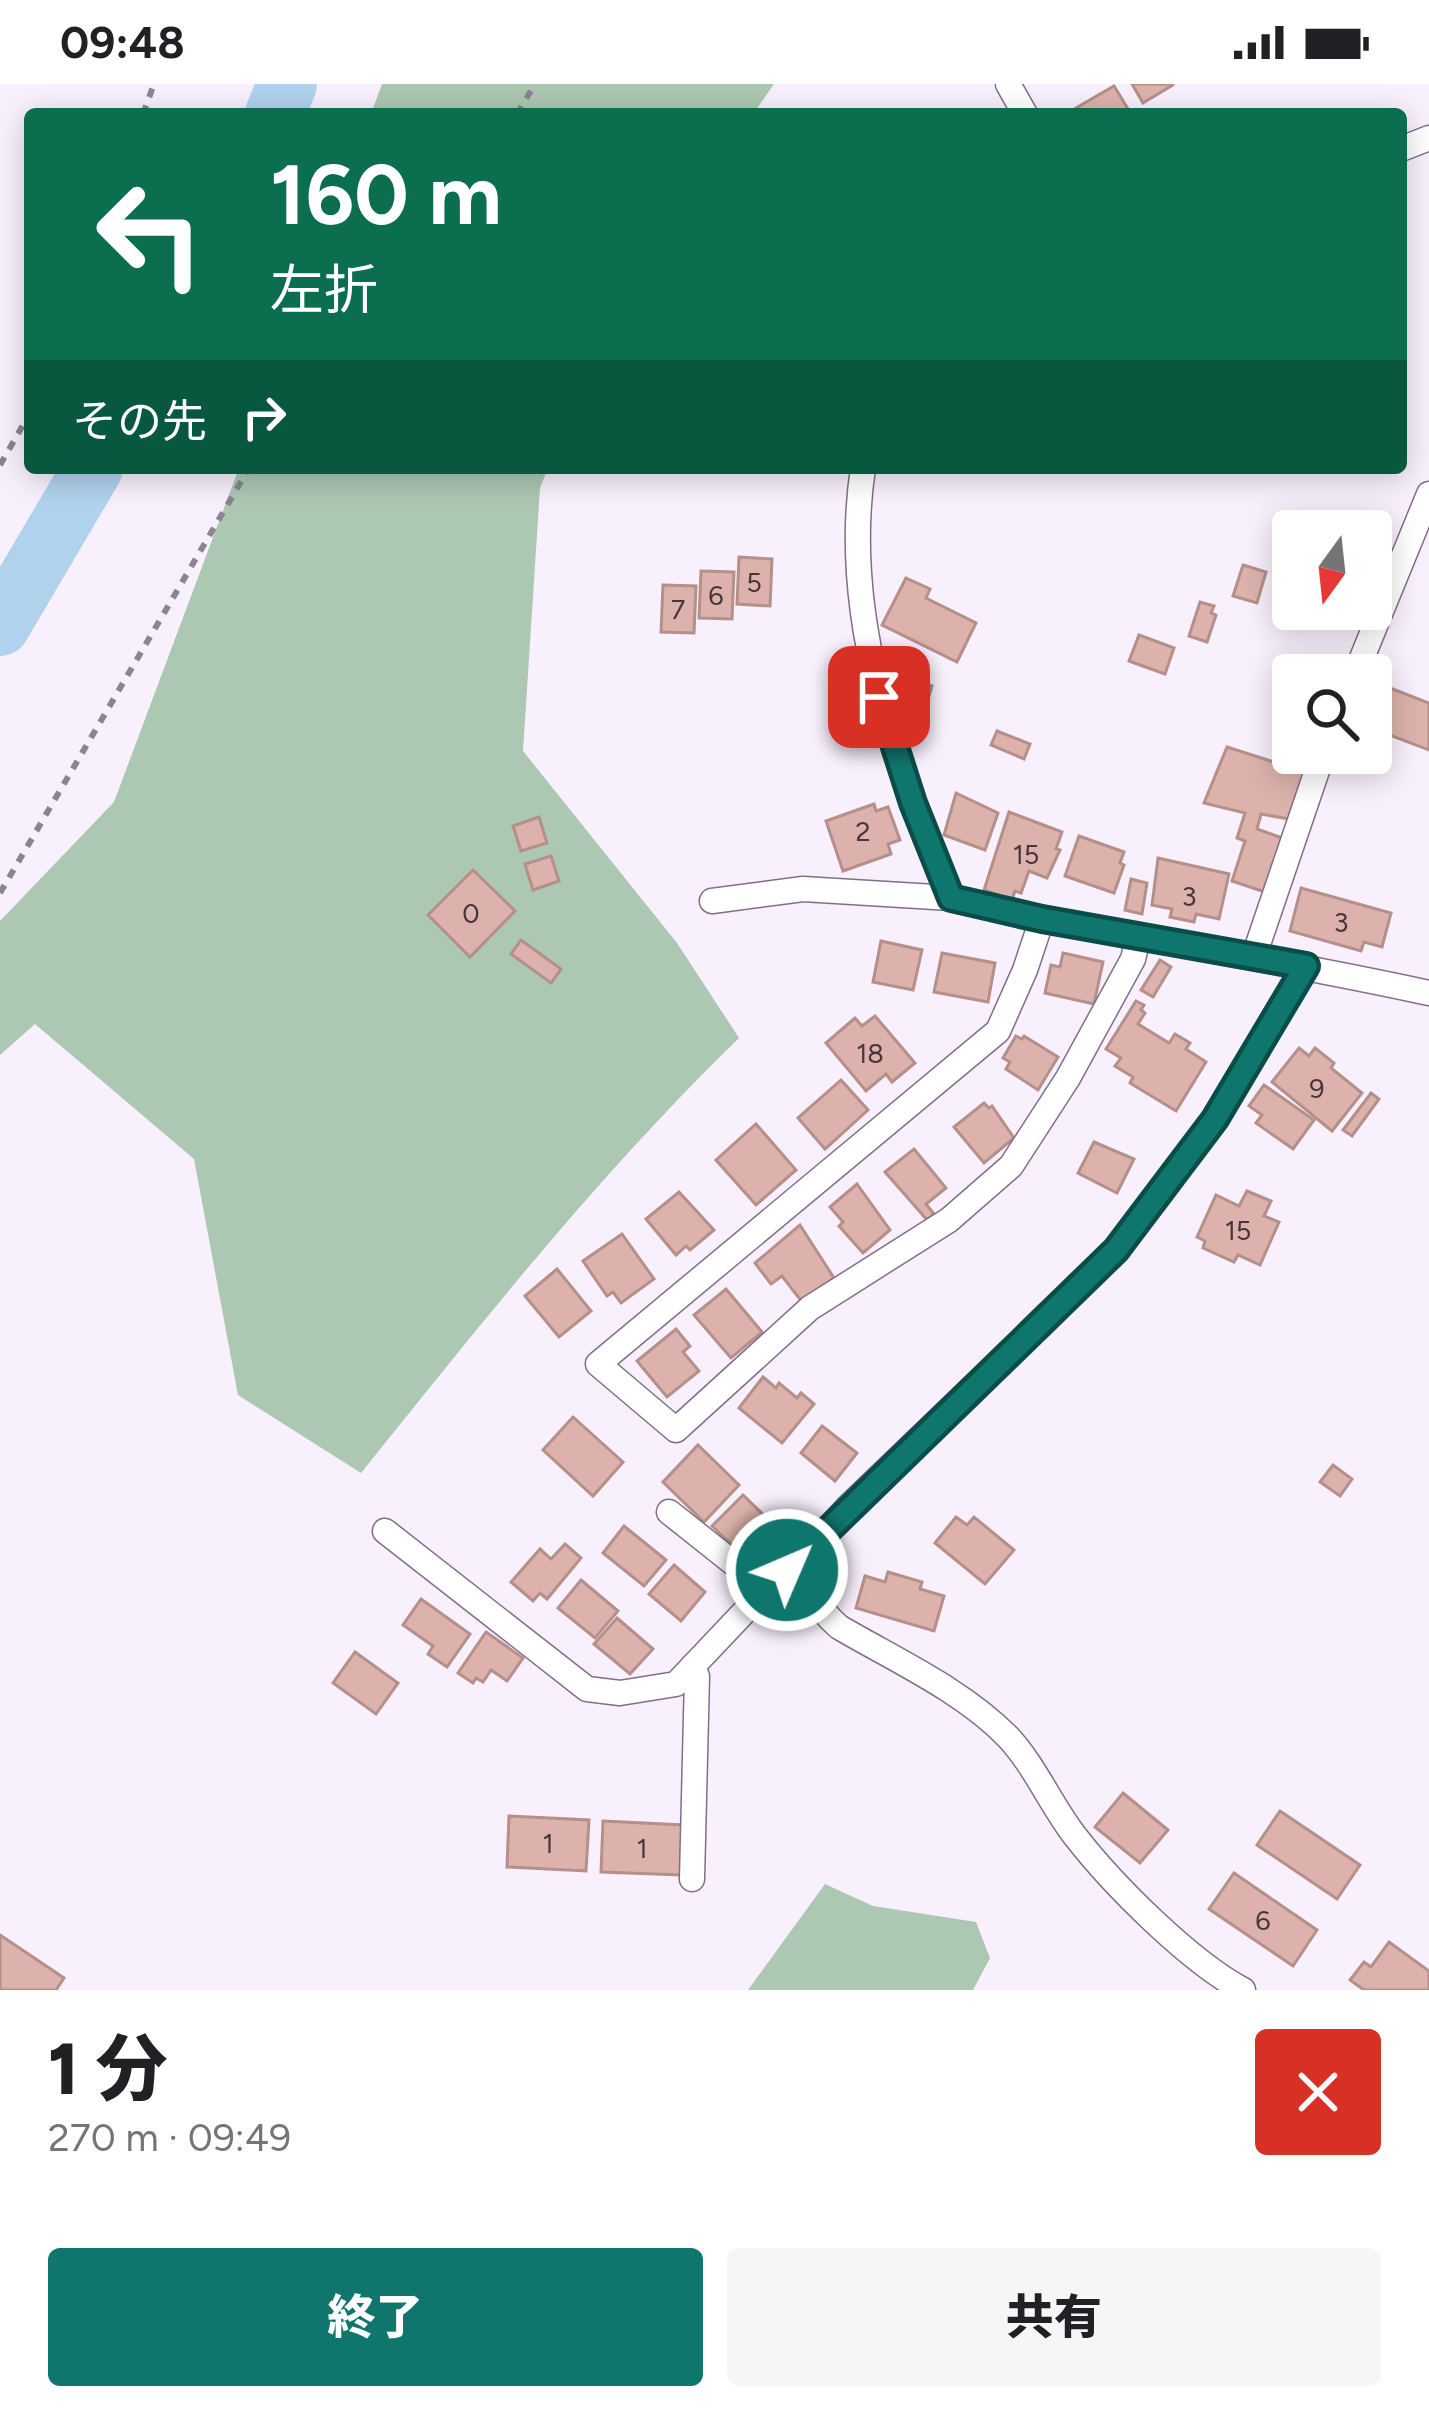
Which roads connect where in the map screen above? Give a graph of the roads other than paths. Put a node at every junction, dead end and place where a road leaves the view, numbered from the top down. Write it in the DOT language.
graph roads {
  1 [pos="862,474"];
  2 [pos="1429,494"];
  3 [pos="1364,654"];
  4 [pos="1316,774"];
  5 [pos="951,898"];
  6 [pos="712,901"];
  7 [pos="1042,919"];
  8 [pos="1139,935"];
  9 [pos="1254,956"];
  10 [pos="1306,966"];
  11 [pos="1429,993"];
  12 [pos="668,1512"];
  13 [pos="386,1531"];
  14 [pos="808,1551"];
  15 [pos="766,1588"];
  16 [pos="692,1667"];
  17 [pos="692,1880"];
  18 [pos="1244,1990"];
  1 -- 5 [label="street"];
  2 -- 3 [label="street"];
  4 -- 9 [label="street"];
  5 -- 6 [label="street"];
  5 -- 7 [label="street"];
  7 -- 8 [label="street"];
  7 -- 8 [label="street"];
  8 -- 9 [label="street"];
  9 -- 10 [label="street"];
  10 -- 11 [label="street"];
  10 -- 14 [label="street"];
  12 -- 15 [label="street"];
  13 -- 16 [label="street"];
  14 -- 15 [label="street"];
  14 -- 18 [label="street"];
  15 -- 16 [label="street"];
  16 -- 17 [label="street"];
}
